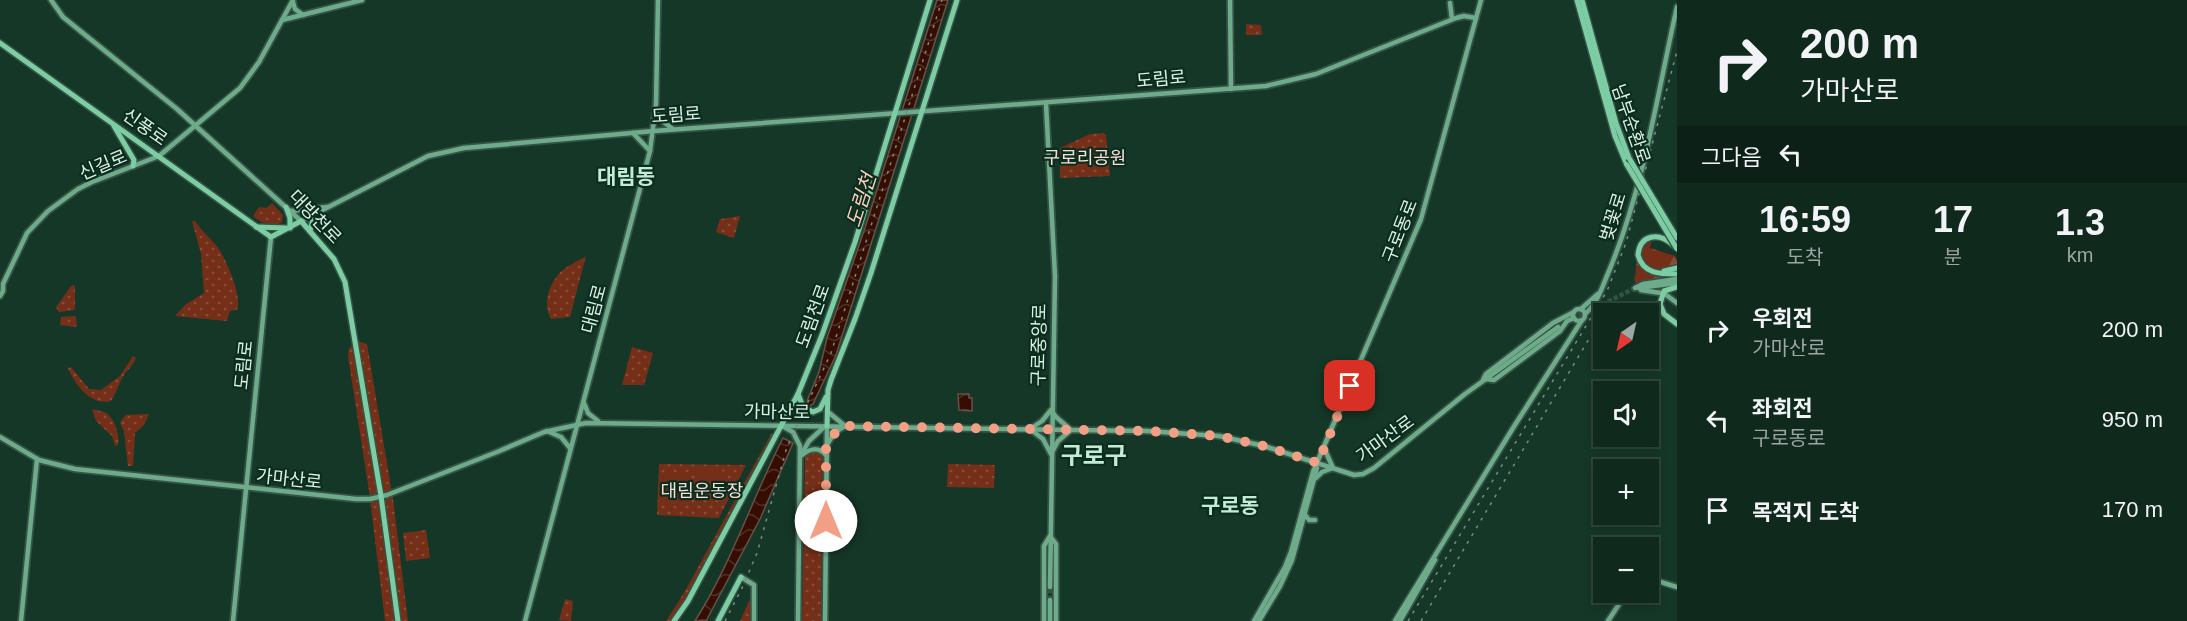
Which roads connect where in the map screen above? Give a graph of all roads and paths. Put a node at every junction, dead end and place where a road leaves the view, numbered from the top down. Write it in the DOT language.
graph roads {
  1 [pos="51,0"];
  2 [pos="293,0"];
  3 [pos="362,0"];
  4 [pos="658,0"];
  5 [pos="930,0"];
  6 [pos="957,0"];
  7 [pos="1230,0"];
  8 [pos="1481,0"];
  9 [pos="1577,0"];
  10 [pos="1582,0"];
  11 [pos="1450,3"];
  12 [pos="1677,7"];
  13 [pos="303,15"];
  14 [pos="1476,18"];
  15 [pos="1452,19"];
  16 [pos="282,20"];
  17 [pos="0,43"];
  18 [pos="1231,89"];
  19 [pos="1046,104"];
  20 [pos="655,111"];
  21 [pos="921,113"];
  22 [pos="897,114"];
  23 [pos="111,122"];
  24 [pos="196,127"];
  25 [pos="676,130"];
  26 [pos="654,131"];
  27 [pos="633,133"];
  28 [pos="650,151"];
  29 [pos="159,156"];
  30 [pos="133,166"];
  31 [pos="330,207"];
  32 [pos="288,209"];
  33 [pos="314,215"];
  34 [pos="301,221"];
  35 [pos="256,226"];
  36 [pos="289,228"];
  37 [pos="310,231"];
  38 [pos="1677,236"];
  39 [pos="271,237"];
  40 [pos="1677,249"];
  41 [pos="1677,268"];
  42 [pos="1656,273"];
  43 [pos="1677,274"];
  44 [pos="1677,283"];
  45 [pos="1,285"];
  46 [pos="1600,292"];
  47 [pos="0,296"];
  48 [pos="1677,303"];
  49 [pos="1581,309"];
  50 [pos="1585,314"];
  51 [pos="1574,316"];
  52 [pos="1582,320"];
  53 [pos="1554,322"];
  54 [pos="1677,324"];
  55 [pos="1560,329"];
  56 [pos="1573,332"];
  57 [pos="1485,380"];
  58 [pos="828,390"];
  59 [pos="798,394"];
  60 [pos="584,400"];
  61 [pos="1051,410"];
  62 [pos="827,411"];
  63 [pos="600,423"];
  64 [pos="577,424"];
  65 [pos="781,425"];
  66 [pos="827,426"];
  67 [pos="845,426"];
  68 [pos="1030,429"];
  69 [pos="1051,430"];
  70 [pos="1071,430"];
  71 [pos="547,431"];
  72 [pos="0,437"];
  73 [pos="826,446"];
  74 [pos="570,448"];
  75 [pos="1324,448"];
  76 [pos="826,454"];
  77 [pos="1051,454"];
  78 [pos="801,456"];
  79 [pos="37,459"];
  80 [pos="1302,459"];
  81 [pos="1318,463"];
  82 [pos="1335,469"];
  83 [pos="1312,472"];
  84 [pos="1315,479"];
  85 [pos="246,489"];
  86 [pos="381,496"];
  87 [pos="1305,514"];
  88 [pos="1316,520"];
  89 [pos="1050,536"];
  90 [pos="741,577"];
  91 [pos="1659,581"];
  92 [pos="1677,587"];
  93 [pos="1053,588"];
  94 [pos="1044,590"];
  95 [pos="1043,598"];
  96 [pos="1053,599"];
  97 [pos="1620,603"];
  98 [pos="21,621"];
  99 [pos="233,621"];
  100 [pos="398,621"];
  101 [pos="525,621"];
  102 [pos="674,621"];
  103 [pos="718,621"];
  104 [pos="754,621"];
  105 [pos="798,621"];
  106 [pos="825,621"];
  107 [pos="1044,621"];
  108 [pos="1050,621"];
  109 [pos="1056,621"];
  110 [pos="1254,621"];
  111 [pos="1259,621"];
  112 [pos="1398,621"];
  113 [pos="1608,621"];
  1 -- 24 [label="main road, 대방천로"];
  2 -- 13 [label="main road"];
  2 -- 16 [label="main road, 신길로"];
  3 -- 13 [label="main road"];
  4 -- 20 [label="main road, 대림로"];
  5 -- 22 [label="main road, 도림천로"];
  6 -- 21 [label="main road"];
  7 -- 18 [label="main road"];
  8 -- 14 [label="main road, 구로동로"];
  9 -- 40 [label="main road, 남부순환로, bridge"];
  10 -- 38 [label="main road, 남부순환로, bridge"];
  11 -- 15 [label="main road"];
  12 -- 46 [label="main road, 벚꽃로"];
  13 -- 16 [label="main road"];
  14 -- 15 [label="main road, 도림로"];
  14 -- 75 [label="main road, 구로동로"];
  15 -- 18 [label="main road, 도림로"];
  16 -- 24 [label="main road, 신길로"];
  17 -- 23 [label="main road, 신풍로"];
  18 -- 19 [label="main road, 도림로"];
  19 -- 21 [label="main road, 도림로"];
  19 -- 61 [label="main road, 구로중앙로"];
  20 -- 25 [label="main road"];
  20 -- 26 [label="main road, 대림로"];
  21 -- 22 [label="main road, 도림로"];
  21 -- 58 [label="main road"];
  22 -- 25 [label="main road, 도림로"];
  22 -- 59 [label="main road, 도림천로"];
  23 -- 29 [label="main road, 신풍로"];
  23 -- 30 [label="main road"];
  24 -- 29 [label="main road, 신길로"];
  24 -- 32 [label="main road, 대방천로"];
  25 -- 26 [label="main road, 도림로"];
  26 -- 27 [label="main road, 도림로"];
  26 -- 28 [label="main road, 대림로"];
  27 -- 28 [label="main road"];
  27 -- 31 [label="main road, 도림로"];
  28 -- 60 [label="main road, 대림로"];
  29 -- 30 [label="main road, 신길로"];
  29 -- 35 [label="main road, 신풍로"];
  30 -- 45 [label="main road, 신길로"];
  31 -- 32 [label="main road"];
  31 -- 33 [label="main road, 도림로"];
  32 -- 34 [label="main road, 대방천로"];
  32 -- 36 [label="main road"];
  33 -- 34 [label="main road, 도림로"];
  33 -- 37 [label="main road"];
  34 -- 36 [label="main road, 도림로"];
  34 -- 37 [label="main road, 대방천로"];
  35 -- 36 [label="main road"];
  35 -- 39 [label="main road, 신풍로"];
  36 -- 39 [label="main road, 도림로"];
  37 -- 86 [label="main road, 대방천로"];
  39 -- 85 [label="main road, 도림로"];
  40 -- 42 [label="main road, bridge"];
  41 -- 42 [label="main road"];
  42 -- 43 [label="main road"];
  44 -- 48 [label="main road"];
  44 -- 54 [label="main road"];
  45 -- 47 [label="main road, 신길로"];
  46 -- 49 [label="main road, 벚꽃로"];
  46 -- 50 [label="main road, 벚꽃로"];
  49 -- 50 [label="main road"];
  49 -- 51 [label="main road, 벚꽃로"];
  50 -- 52 [label="main road, 벚꽃로"];
  51 -- 52 [label="main road"];
  51 -- 53 [label="main road"];
  51 -- 55 [label="main road, 가마산로"];
  51 -- 56 [label="main road"];
  52 -- 56 [label="main road"];
  53 -- 55 [label="main road"];
  53 -- 57 [label="main road"];
  55 -- 56 [label="main road"];
  55 -- 57 [label="main road, 가마산로"];
  56 -- 112 [label="main road"];
  57 -- 82 [label="main road, 가마산로"];
  58 -- 59 [label="main road"];
  58 -- 62 [label="main road"];
  59 -- 65 [label="main road, 도림천로"];
  60 -- 63 [label="main road"];
  60 -- 64 [label="main road, 대림로"];
  61 -- 68 [label="main road"];
  61 -- 69 [label="main road, 구로중앙로"];
  61 -- 70 [label="main road"];
  62 -- 66 [label="main road"];
  62 -- 67 [label="main road"];
  63 -- 64 [label="main road, 가마산로"];
  63 -- 65 [label="main road, 가마산로"];
  64 -- 71 [label="main road, 가마산로"];
  64 -- 74 [label="main road, 대림로"];
  65 -- 66 [label="main road, 가마산로"];
  65 -- 78 [label="main road"];
  65 -- 102 [label="main road, 도림천로"];
  66 -- 67 [label="main road, 가마산로"];
  66 -- 73 [label="main road"];
  66 -- 78 [label="main road"];
  67 -- 68 [label="main road, 가마산로"];
  67 -- 73 [label="main road"];
  68 -- 69 [label="main road, 가마산로"];
  68 -- 77 [label="main road"];
  69 -- 70 [label="main road, 가마산로"];
  69 -- 77 [label="main road, 구로중앙로"];
  70 -- 77 [label="main road"];
  70 -- 80 [label="main road, 가마산로"];
  71 -- 74 [label="main road"];
  71 -- 86 [label="main road, 가마산로"];
  72 -- 79 [label="main road, 가마산로"];
  73 -- 76 [label="main road"];
  74 -- 101 [label="main road, 대림로"];
  75 -- 81 [label="main road, 구로동로"];
  75 -- 82 [label="main road"];
  76 -- 78 [label="main road"];
  76 -- 106 [label="main road"];
  77 -- 89 [label="main road, 구로중앙로"];
  78 -- 105 [label="main road"];
  79 -- 85 [label="main road, 가마산로"];
  79 -- 98 [label="main road"];
  80 -- 81 [label="main road, 가마산로"];
  80 -- 83 [label="main road"];
  81 -- 82 [label="main road, 가마산로"];
  81 -- 83 [label="main road, 구로동로"];
  81 -- 84 [label="main road, 구로동로"];
  82 -- 84 [label="main road"];
  83 -- 110 [label="main road, 구로동로"];
  84 -- 87 [label="main road, 구로동로"];
  85 -- 86 [label="main road, 가마산로"];
  85 -- 99 [label="main road, 도림로"];
  86 -- 100 [label="main road, 대방천로"];
  87 -- 88 [label="main road"];
  87 -- 111 [label="main road, 구로동로"];
  89 -- 93 [label="main road, 구로중앙로"];
  89 -- 94 [label="main road"];
  90 -- 103 [label="main road"];
  90 -- 104 [label="main road"];
  91 -- 92 [label="main road"];
  93 -- 94 [label="main road"];
  93 -- 96 [label="main road, 구로중앙로"];
  94 -- 95 [label="main road"];
  95 -- 96 [label="main road"];
  95 -- 107 [label="main road"];
  96 -- 108 [label="main road"];
  96 -- 109 [label="main road"];
  97 -- 113 [label="main road"];
}
